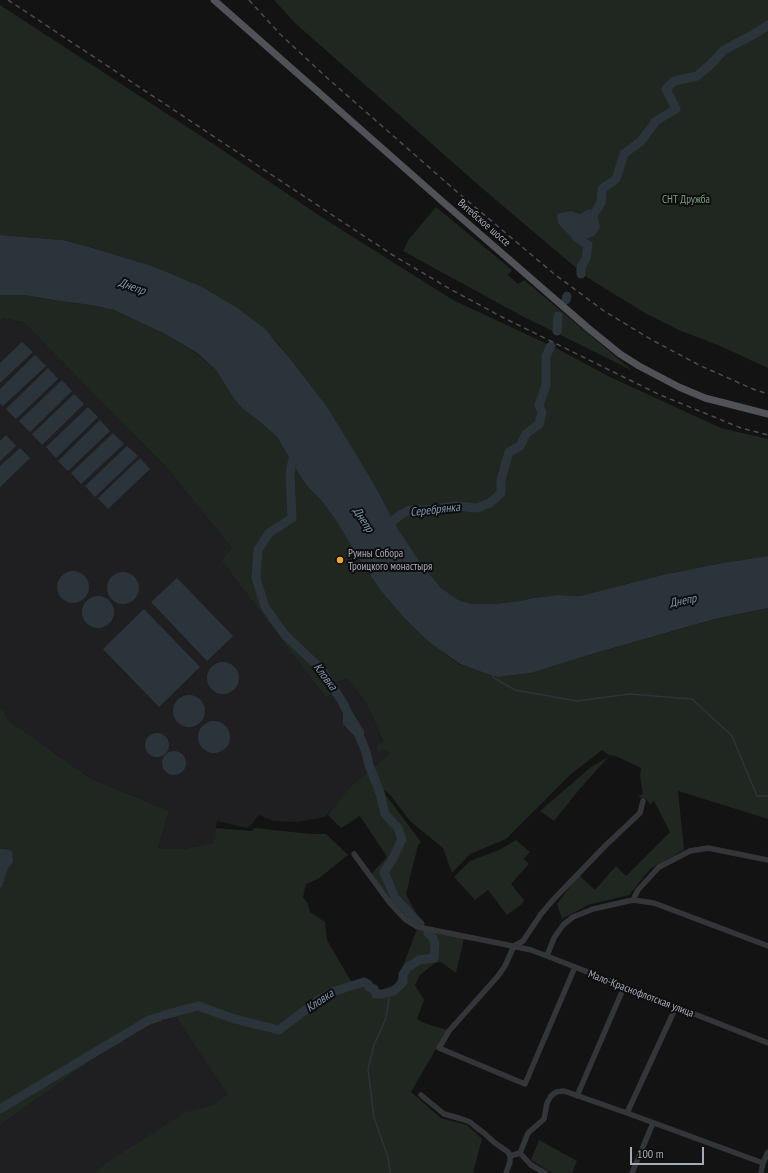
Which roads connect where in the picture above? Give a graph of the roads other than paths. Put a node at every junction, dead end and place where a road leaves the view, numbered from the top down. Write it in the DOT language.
graph roads {
  1 [pos="214,0"];
  2 [pos="768,414"];
  3 [pos="643,801"];
  4 [pos="354,854"];
  5 [pos="768,860"];
  6 [pos="633,900"];
  7 [pos="514,946"];
  8 [pos="768,946"];
  9 [pos="547,956"];
  10 [pos="575,967"];
  11 [pos="624,987"];
  12 [pos="676,1007"];
  13 [pos="768,1043"];
  14 [pos="421,1095"];
  15 [pos="577,1096"];
  16 [pos="627,1113"];
  17 [pos="653,1123"];
  18 [pos="768,1152"];
  19 [pos="520,1153"];
  20 [pos="510,1156"];
  21 [pos="764,1163"];
  22 [pos="506,1173"];
  23 [pos="545,1173"];
  24 [pos="632,1173"];
  25 [pos="761,1173"];
  1 -- 2 [label="main road, Витебское шоссе"];
  3 -- 7 [label="street"];
  4 -- 7 [label="street, Мало-Краснофлотская улица"];
  5 -- 6 [label="street"];
  6 -- 8 [label="street"];
  6 -- 9 [label="street"];
  7 -- 9 [label="street, Мало-Краснофлотская улица"];
  7 -- 10 [label="street"];
  9 -- 10 [label="street, Мало-Краснофлотская улица"];
  10 -- 11 [label="street, Мало-Краснофлотская улица"];
  11 -- 12 [label="street, Мало-Краснофлотская улица"];
  11 -- 15 [label="street"];
  12 -- 13 [label="street, Мало-Краснофлотская улица"];
  12 -- 16 [label="street"];
  14 -- 20 [label="street"];
  15 -- 16 [label="street"];
  15 -- 19 [label="street"];
  16 -- 17 [label="street"];
  17 -- 21 [label="street"];
  17 -- 24 [label="street"];
  18 -- 21 [label="street"];
  19 -- 20 [label="street"];
  19 -- 23 [label="street"];
  20 -- 22 [label="street"];
  21 -- 25 [label="street"];
}
